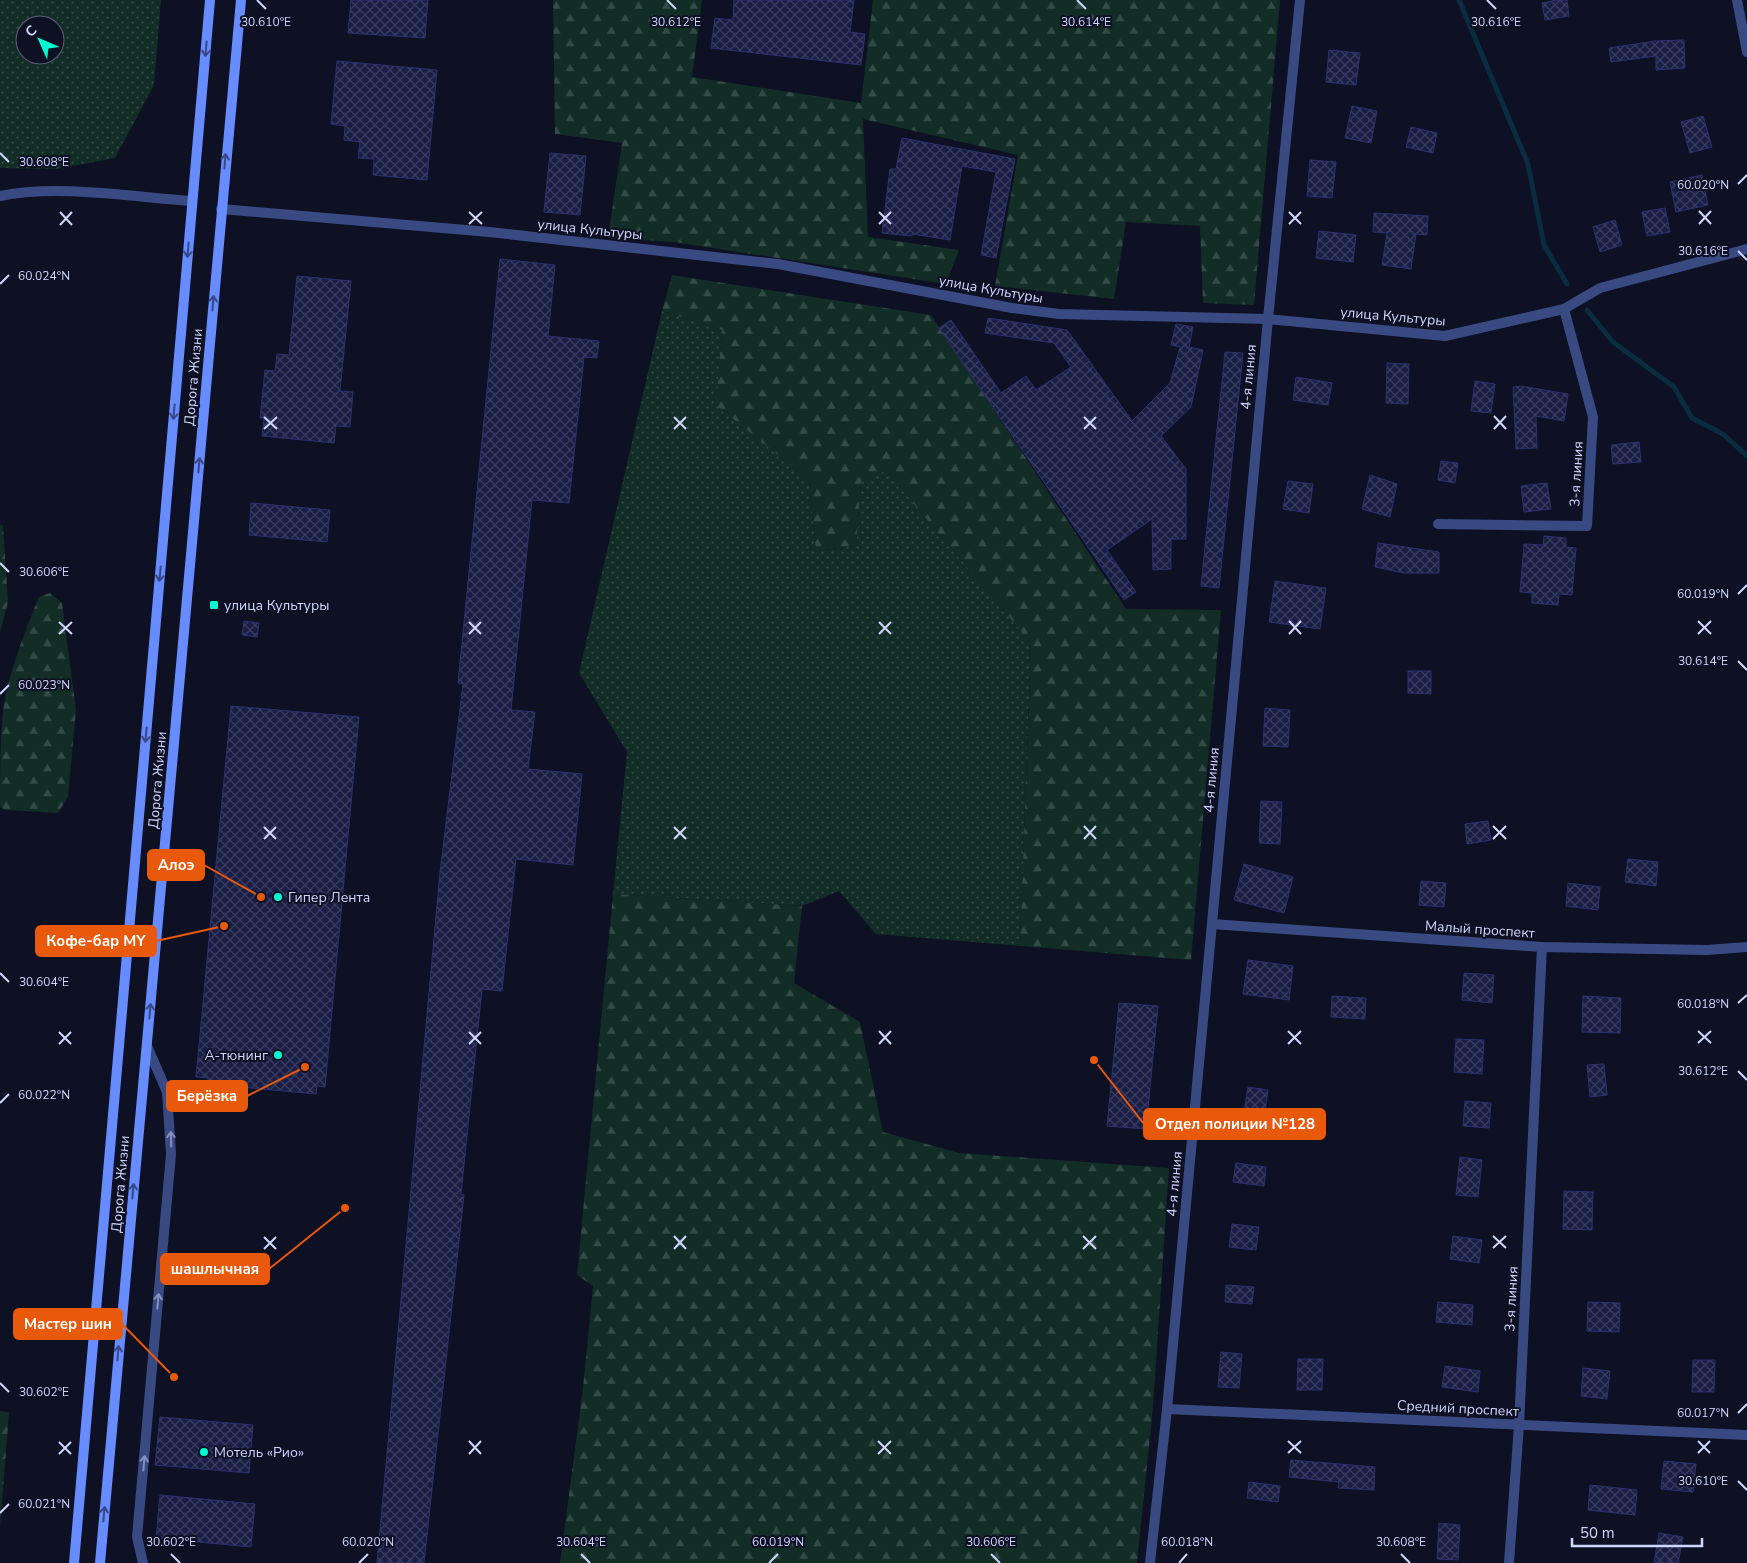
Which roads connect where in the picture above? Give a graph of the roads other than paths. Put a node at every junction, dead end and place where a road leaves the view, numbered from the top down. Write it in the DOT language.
graph roads {
  1 [pos="210,0"];
  2 [pos="241,0"];
  3 [pos="1300,0"];
  4 [pos="1737,0"];
  5 [pos="1747,52"];
  6 [pos="0,196"];
  7 [pos="192,201"];
  8 [pos="221,209"];
  9 [pos="1747,249"];
  10 [pos="1564,308"];
  11 [pos="1268,319"];
  12 [pos="1438,524"];
  13 [pos="1212,924"];
  14 [pos="1542,947"];
  15 [pos="1747,947"];
  16 [pos="146,1046"];
  17 [pos="1167,1409"];
  18 [pos="1519,1425"];
  19 [pos="1747,1435"];
  20 [pos="74,1563"];
  21 [pos="100,1563"];
  22 [pos="143,1563"];
  23 [pos="1150,1563"];
  24 [pos="1509,1563"];
  1 -- 7 [label="main road, Дорога Жизни, one-way"];
  8 -- 2 [label="main road, Дорога Жизни, one-way"];
  3 -- 11 [label="street, 4-я линия"];
  4 -- 5 [label="street"];
  6 -- 7 [label="street"];
  7 -- 20 [label="main road, Дорога Жизни, one-way"];
  8 -- 11 [label="street, улица Культуры"];
  16 -- 8 [label="main road, Дорога Жизни, one-way"];
  9 -- 10 [label="street, улица Культуры"];
  10 -- 11 [label="street, улица Культуры"];
  10 -- 12 [label="street, 3-я линия"];
  11 -- 13 [label="street, 4-я линия"];
  13 -- 14 [label="street, Малый проспект"];
  13 -- 17 [label="street, 4-я линия"];
  14 -- 15 [label="street, Малый проспект"];
  14 -- 18 [label="street, 3-я линия"];
  21 -- 16 [label="main road, Дорога Жизни, one-way"];
  22 -- 16 [label="street, one-way"];
  17 -- 18 [label="street, Средний проспект"];
  17 -- 23 [label="street, 4-я линия"];
  18 -- 19 [label="street, Средний проспект"];
  18 -- 24 [label="street, 3-я линия"];
}
